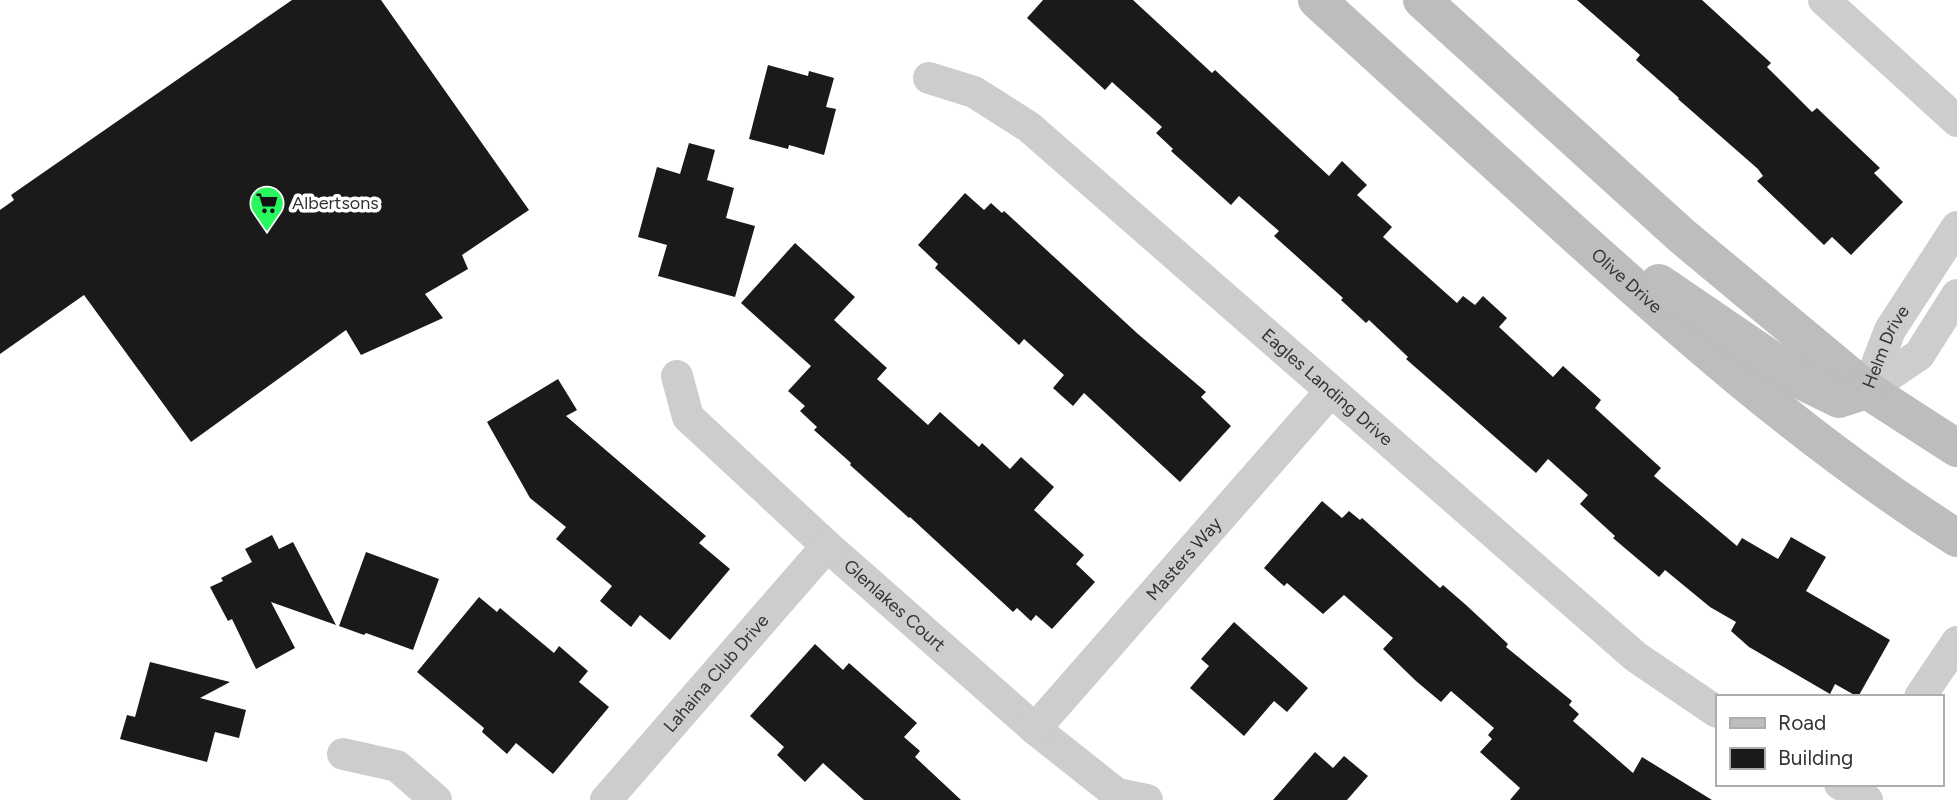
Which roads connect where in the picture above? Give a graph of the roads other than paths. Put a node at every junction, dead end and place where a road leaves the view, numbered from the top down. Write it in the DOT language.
graph roads {
  1 [pos="1317,0"];
  2 [pos="1422,0"];
  3 [pos="1824,0"];
  4 [pos="929,79"];
  5 [pos="1957,121"];
  6 [pos="1533,197"];
  7 [pos="1957,227"];
  8 [pos="1957,295"];
  9 [pos="677,376"];
  10 [pos="1867,390"];
  11 [pos="1331,391"];
  12 [pos="1957,448"];
  13 [pos="1957,538"];
  14 [pos="827,546"];
  15 [pos="1957,642"];
  16 [pos="1921,695"];
  17 [pos="1716,711"];
  18 [pos="1035,729"];
  19 [pos="343,754"];
  20 [pos="436,800"];
  21 [pos="606,800"];
  22 [pos="1147,800"];
  1 -- 6 [label="main road, Olive Drive"];
  2 -- 10 [label="main road"];
  3 -- 5 [label="street"];
  4 -- 11 [label="street, Eagles Landing Drive"];
  6 -- 10 [label="main road"];
  6 -- 13 [label="main road, Olive Drive"];
  7 -- 10 [label="street, Helm Drive"];
  8 -- 10 [label="street, Helm Drive"];
  9 -- 14 [label="street, Glenlakes Court"];
  10 -- 12 [label="main road"];
  11 -- 17 [label="street, Eagles Landing Drive"];
  11 -- 18 [label="street, Masters Way"];
  14 -- 18 [label="street, Glenlakes Court"];
  14 -- 21 [label="street, Lahaina Club Drive"];
  15 -- 16 [label="street"];
  18 -- 22 [label="street, Glenlakes Court"];
  19 -- 20 [label="street"];
}
